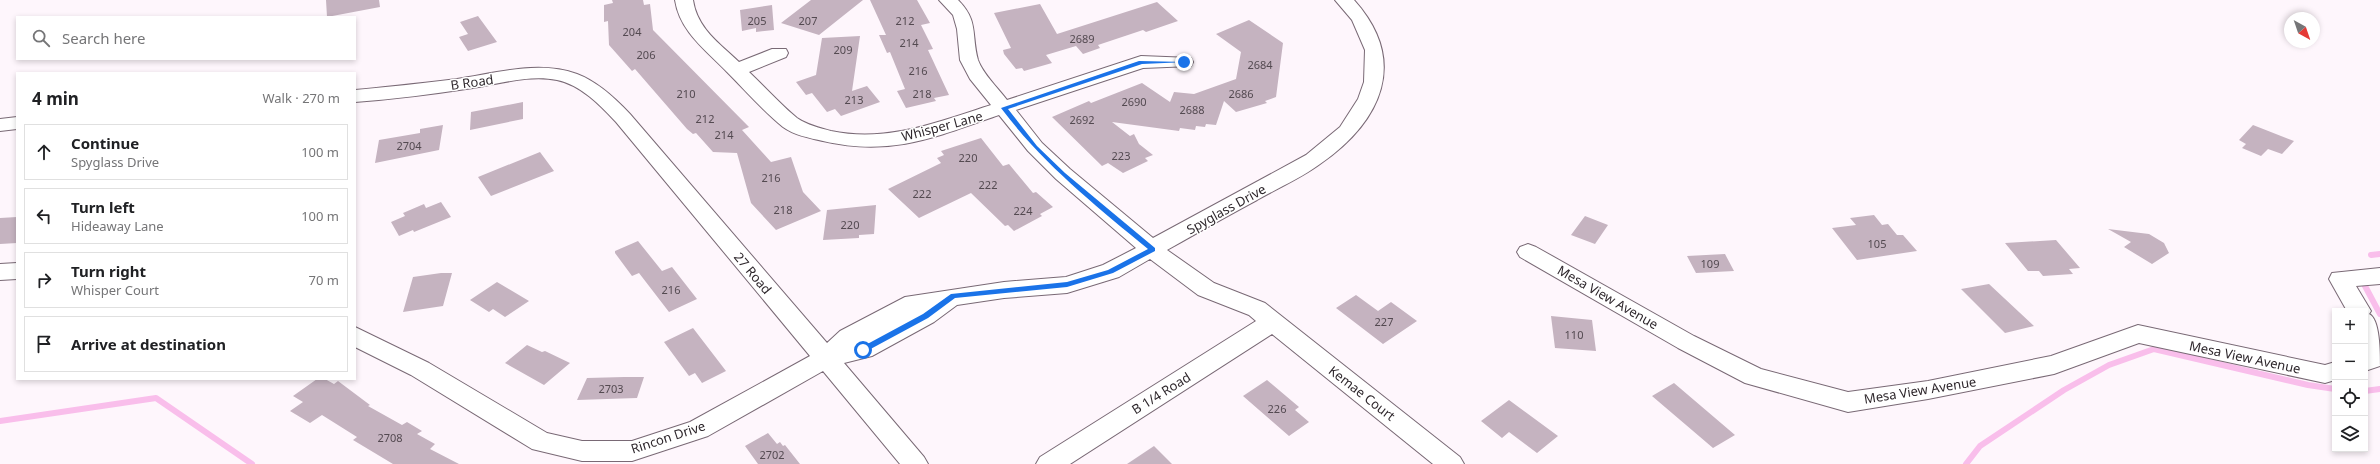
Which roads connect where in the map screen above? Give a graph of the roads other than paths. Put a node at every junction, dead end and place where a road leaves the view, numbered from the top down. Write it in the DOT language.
graph roads {
  1 [pos="684,0"];
  2 [pos="948,0"];
  3 [pos="1344,0"];
  4 [pos="779,53"];
  5 [pos="1184,62"];
  6 [pos="736,70"];
  7 [pos="588,86"];
  8 [pos="356,96"];
  9 [pos="1004,108"];
  10 [pos="16,123"];
  11 [pos="0,124"];
  12 [pos="1152,250"];
  13 [pos="1528,252"];
  14 [pos="16,271"];
  15 [pos="0,272"];
  16 [pos="2380,276"];
  17 [pos="2357,308"];
  18 [pos="1272,322"];
  19 [pos="2368,326"];
  20 [pos="356,337"];
  21 [pos="825,359"];
  22 [pos="2368,361"];
  23 [pos="2332,372"];
  24 [pos="915,464"];
  25 [pos="1049,464"];
  26 [pos="1451,464"];
  1 -- 6 [label="street, Whisper Lane"];
  2 -- 9 [label="street, Kemae Court"];
  3 -- 12 [label="street, Spyglass Drive"];
  4 -- 6 [label="street"];
  5 -- 9 [label="street, Whisper Lane"];
  6 -- 9 [label="street, Whisper Lane"];
  7 -- 8 [label="street, B Road"];
  7 -- 21 [label="street, 27 Road"];
  9 -- 12 [label="street, Kemae Court"];
  10 -- 11 [label="street"];
  12 -- 18 [label="street, Kemae Court"];
  12 -- 21 [label="street, Spyglass Drive"];
  13 -- 23 [label="street, Mesa View Avenue"];
  14 -- 15 [label="street"];
  16 -- 17 [label="street"];
  18 -- 25 [label="street, B 1/4 Road"];
  18 -- 26 [label="street, Kemae Court"];
  19 -- 22 [label="street"];
  20 -- 21 [label="street, Rincon Drive"];
  21 -- 24 [label="street, 27 Road"];
}
